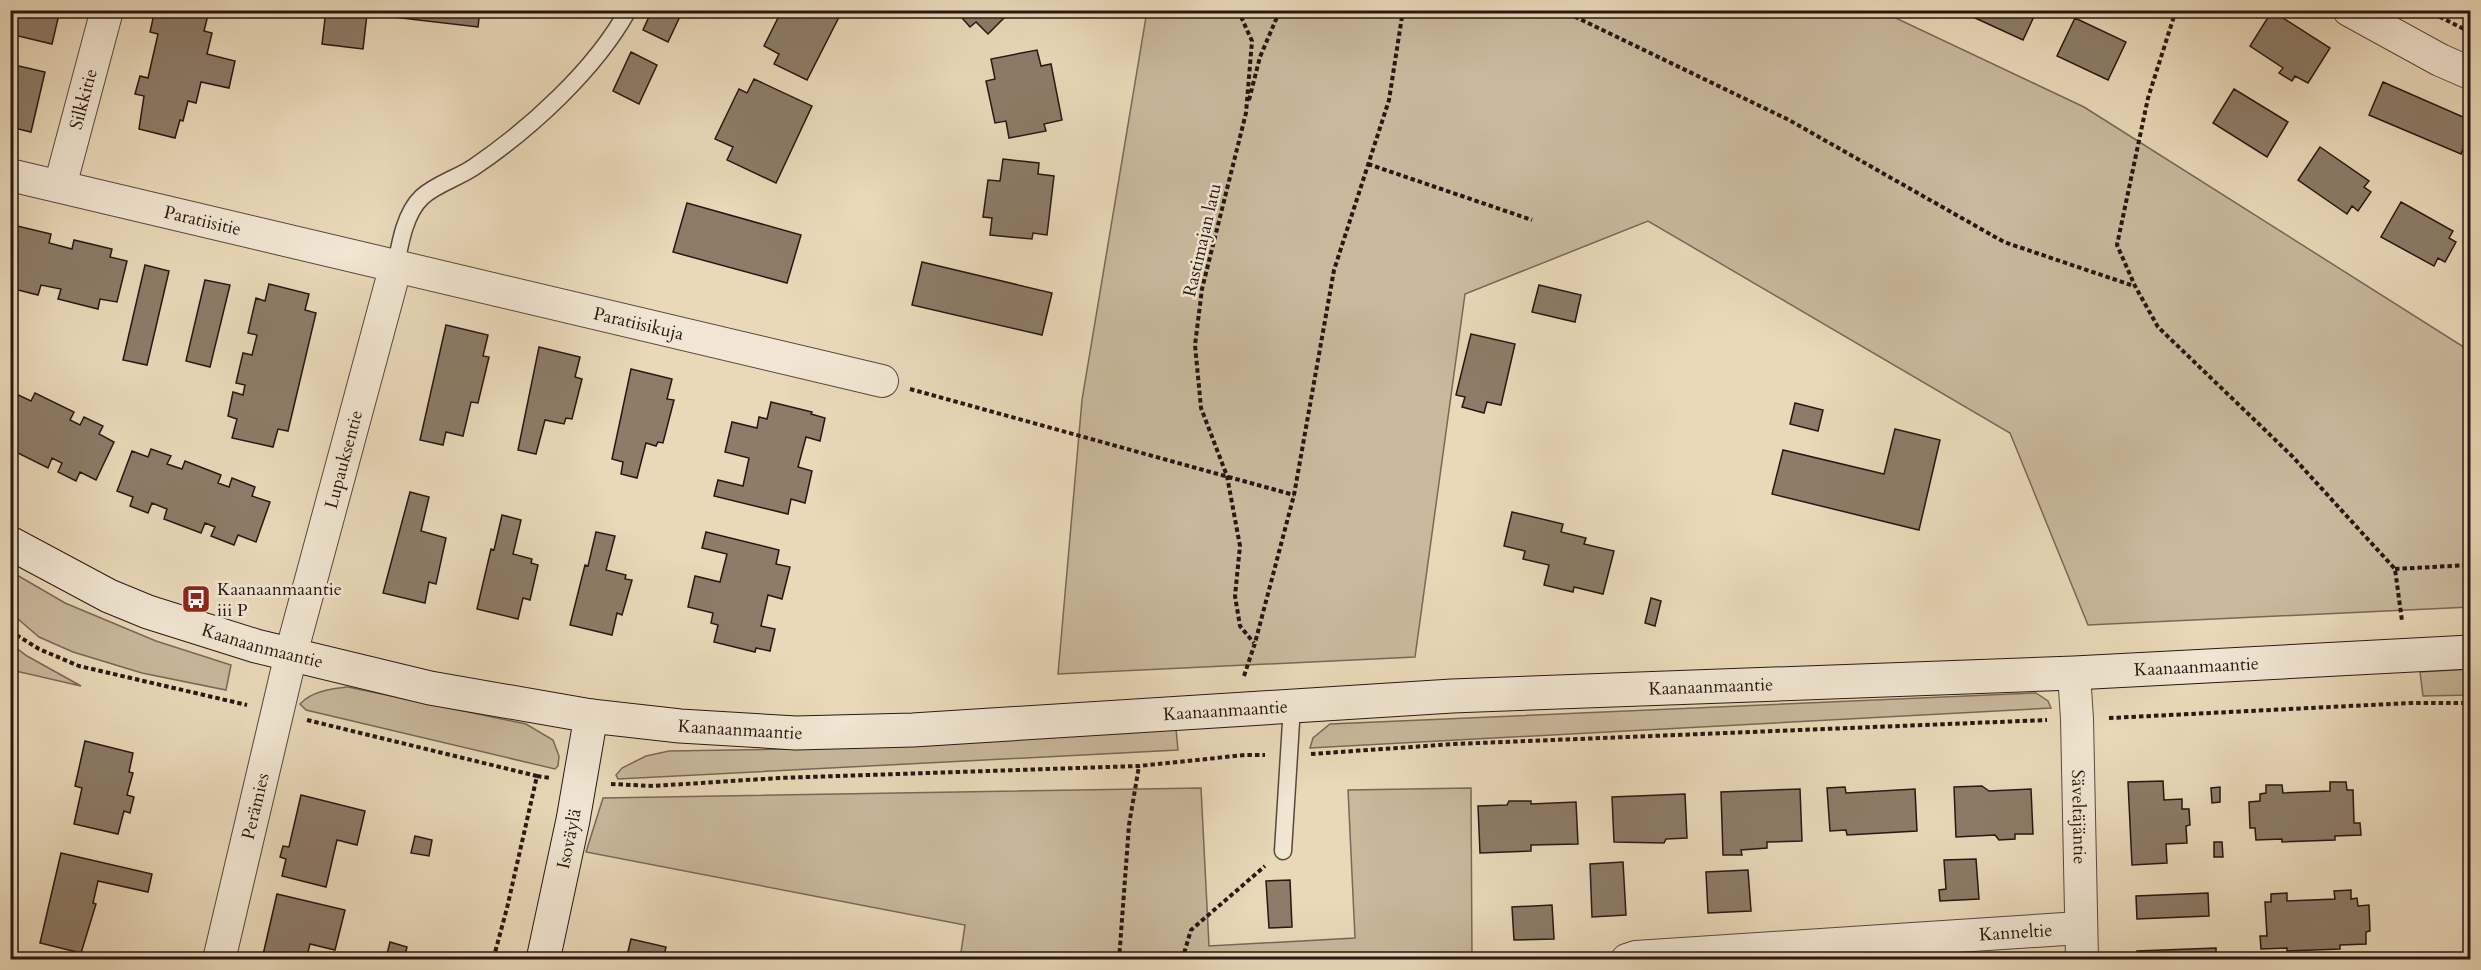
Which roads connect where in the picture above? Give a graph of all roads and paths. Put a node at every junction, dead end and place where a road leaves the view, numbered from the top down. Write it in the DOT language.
graph roads {
  1 [pos="107,10"];
  2 [pos="628,10"];
  3 [pos="1238,10"];
  4 [pos="1280,10"];
  5 [pos="1403,10"];
  6 [pos="1561,10"];
  7 [pos="2176,10"];
  8 [pos="2349,10"];
  9 [pos="2426,10"];
  10 [pos="2470,32"];
  11 [pos="2470,73"];
  12 [pos="1246,113"];
  13 [pos="1368,164"];
  14 [pos="10,175"];
  15 [pos="60,186"];
  16 [pos="1532,220"];
  17 [pos="396,265"];
  18 [pos="2135,286"];
  19 [pos="882,381"];
  20 [pos="1227,476"];
  21 [pos="1294,495"];
  22 [pos="10,543"];
  23 [pos="2470,566"];
  24 [pos="2395,569"];
  25 [pos="2402,621"];
  26 [pos="10,631"];
  27 [pos="1255,643"];
  28 [pos="2470,652"];
  29 [pos="291,654"];
  30 [pos="2074,674"];
  31 [pos="1244,676"];
  32 [pos="2470,703"];
  33 [pos="1292,706"];
  34 [pos="278,713"];
  35 [pos="591,716"];
  36 [pos="2077,719"];
  37 [pos="1290,756"];
  38 [pos="1139,766"];
  39 [pos="537,776"];
  40 [pos="580,783"];
  41 [pos="1283,851"];
  42 [pos="2080,928"];
  43 [pos="219,960"];
  44 [pos="493,960"];
  45 [pos="543,960"];
  46 [pos="1119,960"];
  47 [pos="1182,960"];
  48 [pos="1627,960"];
  49 [pos="2082,960"];
  1 -- 15 [label="street, Silkkitie"];
  2 -- 17 [label="lane"];
  3 -- 12 [label="path, Rastimajan latu"];
  4 -- 12 [label="path"];
  5 -- 13 [label="path"];
  6 -- 18 [label="path"];
  7 -- 18 [label="path"];
  8 -- 11 [label="street"];
  9 -- 10 [label="path"];
  12 -- 20 [label="path, Rastimajan latu"];
  13 -- 16 [label="path"];
  13 -- 21 [label="path"];
  14 -- 15 [label="street, Paratiisitie"];
  15 -- 17 [label="street, Paratiisitie"];
  17 -- 19 [label="street, Paratiisikuja"];
  17 -- 29 [label="street, Lupauksentie"];
  18 -- 24 [label="path"];
  19 -- 20 [label="path"];
  20 -- 21 [label="path"];
  20 -- 27 [label="path, Rastimajan latu"];
  21 -- 27 [label="path"];
  22 -- 29 [label="street, Kaanaanmaantie"];
  23 -- 24 [label="path"];
  24 -- 25 [label="path"];
  26 -- 34 [label="path"];
  27 -- 31 [label="path"];
  28 -- 30 [label="street, Kaanaanmaantie"];
  29 -- 34 [label="street, Perämies"];
  29 -- 35 [label="street, Kaanaanmaantie"];
  30 -- 33 [label="street, Kaanaanmaantie"];
  30 -- 36 [label="street, Säveltäjäntie"];
  32 -- 36 [label="path"];
  33 -- 35 [label="street, Kaanaanmaantie"];
  33 -- 37 [label="lane"];
  34 -- 39 [label="path"];
  34 -- 43 [label="street, Perämies"];
  35 -- 40 [label="street, Isoväylä"];
  36 -- 37 [label="path"];
  36 -- 42 [label="street, Säveltäjäntie"];
  37 -- 38 [label="path"];
  37 -- 41 [label="lane"];
  38 -- 40 [label="path"];
  38 -- 46 [label="path"];
  39 -- 40 [label="path"];
  39 -- 44 [label="path"];
  40 -- 45 [label="street, Isoväylä"];
  41 -- 47 [label="path"];
  42 -- 48 [label="street, Kanneltie"];
  42 -- 49 [label="street, Säveltäjäntie"];
}
